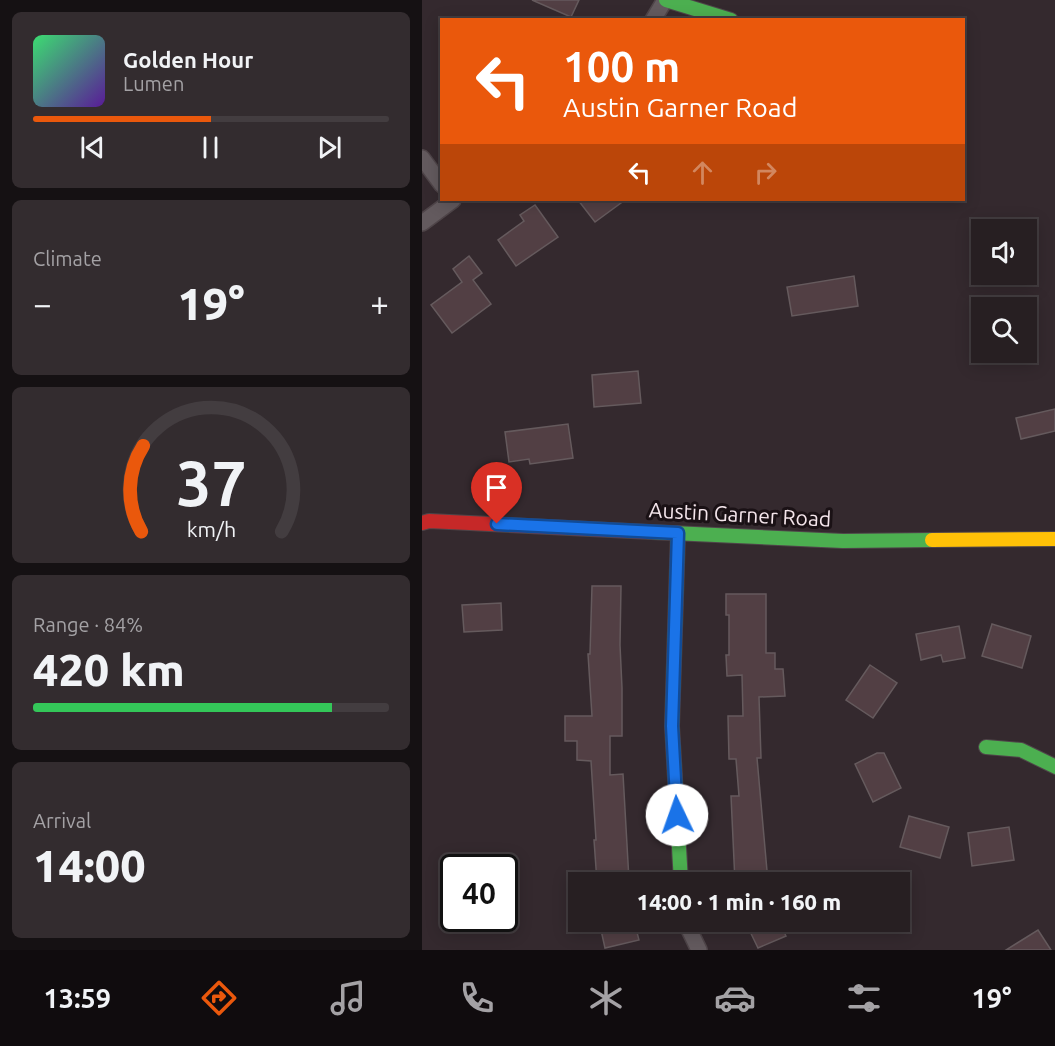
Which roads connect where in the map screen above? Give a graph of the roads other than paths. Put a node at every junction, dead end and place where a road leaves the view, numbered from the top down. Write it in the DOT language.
graph roads {
  1 [pos="666,0"];
  2 [pos="654,18"];
  3 [pos="724,18"];
  4 [pos="422,158"];
  5 [pos="440,182"];
  6 [pos="451,201"];
  7 [pos="422,223"];
  8 [pos="422,523"];
  9 [pos="678,533"];
  10 [pos="1055,539"];
  11 [pos="986,747"];
  12 [pos="1055,766"];
  13 [pos="680,872"];
  14 [pos="691,932"];
  15 [pos="700,950"];
  1 -- 2 [label="street"];
  1 -- 3 [label="street"];
  4 -- 5 [label="street"];
  6 -- 7 [label="street"];
  8 -- 9 [label="street, Austin Garner Road"];
  9 -- 10 [label="street, Austin Garner Road"];
  9 -- 13 [label="street"];
  11 -- 12 [label="street"];
  14 -- 15 [label="street"];
}
